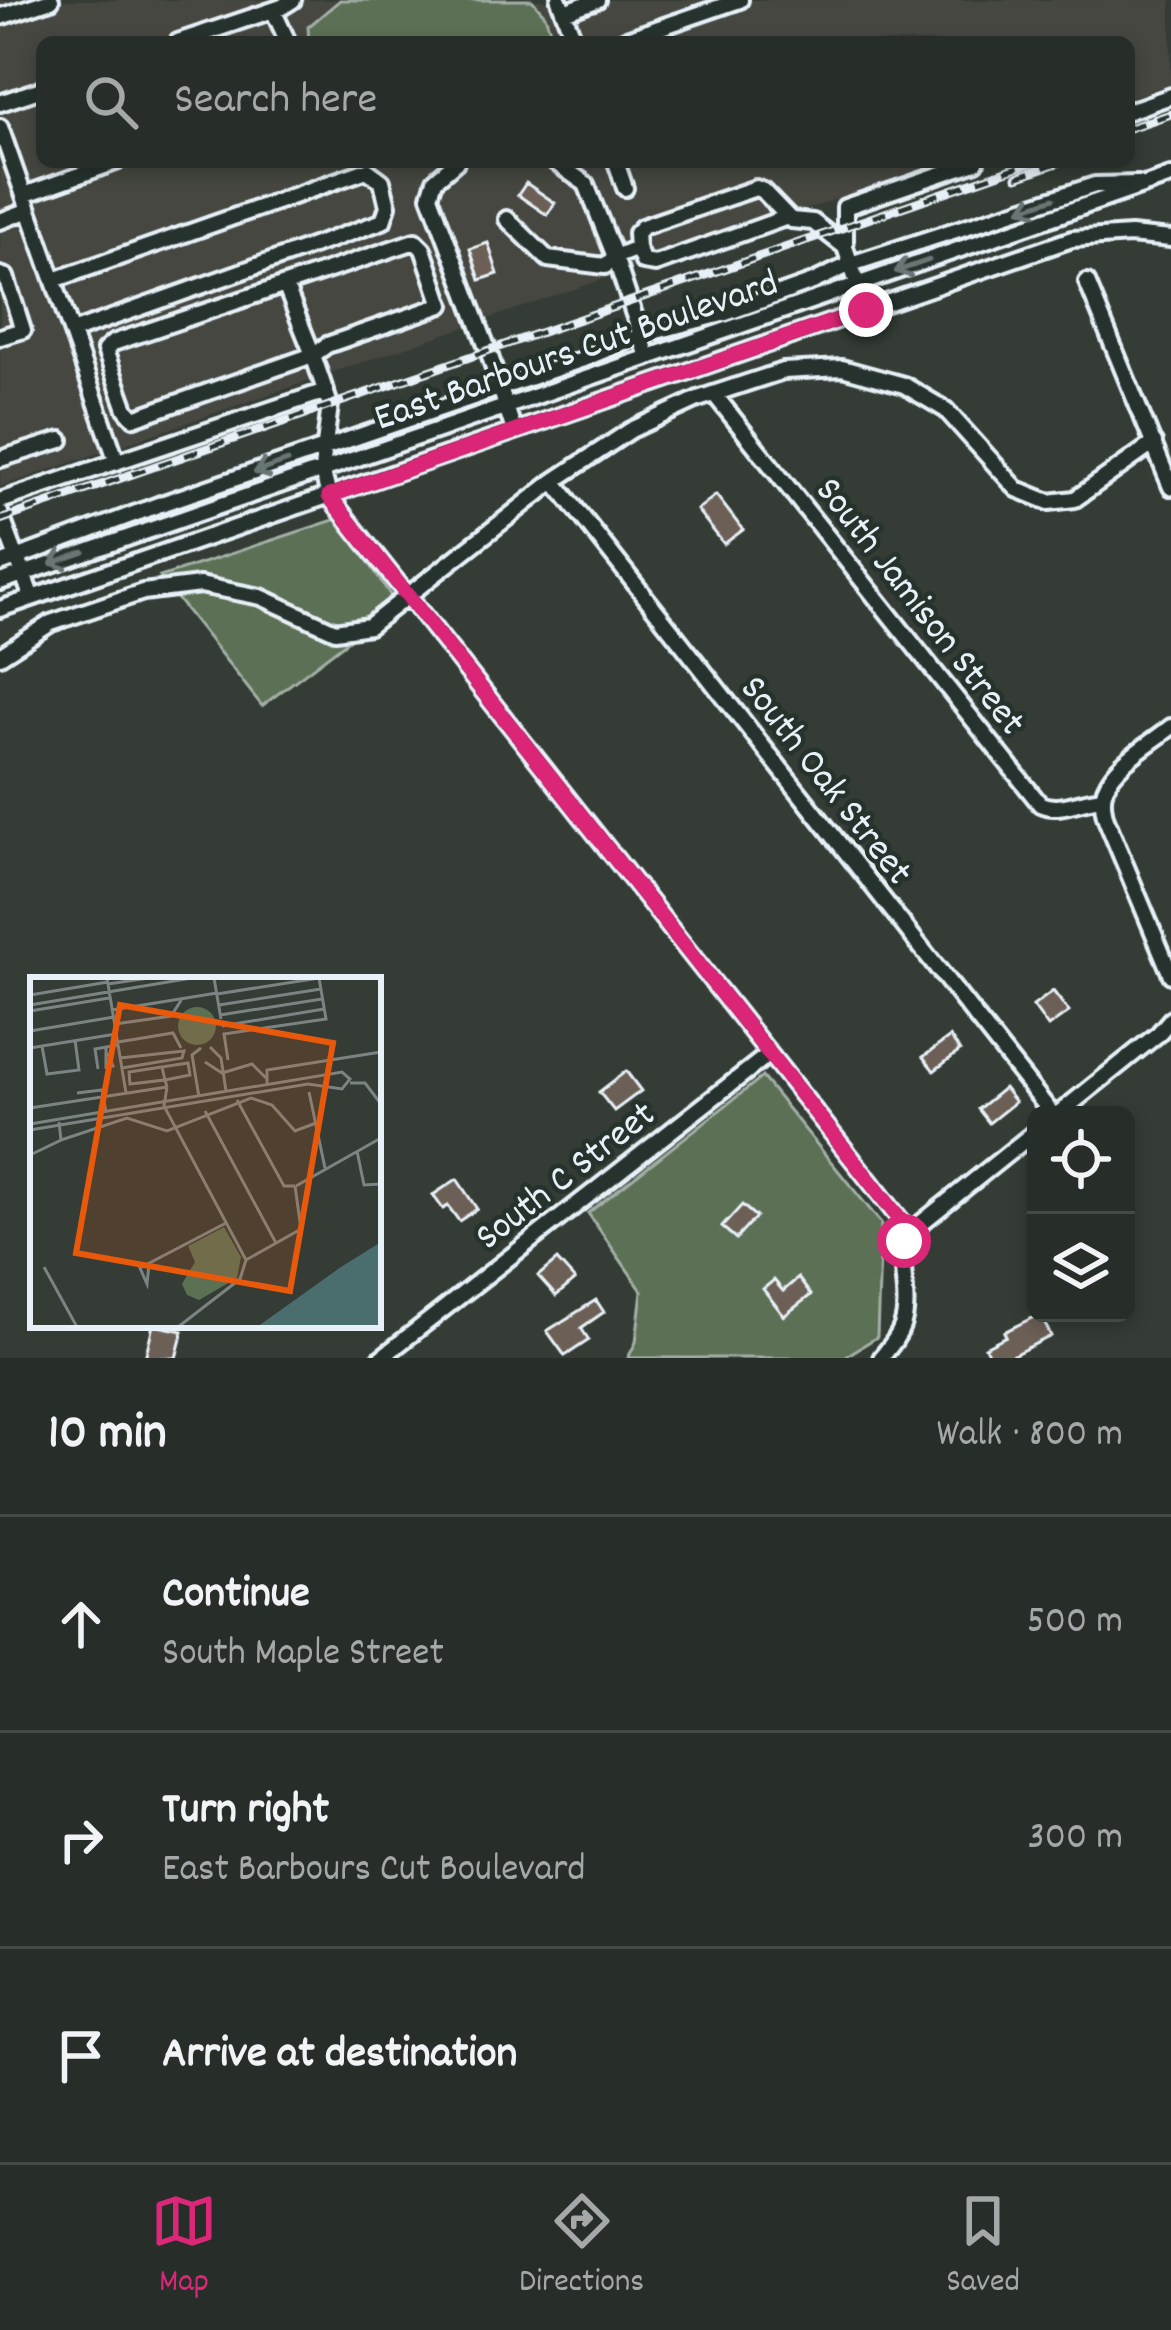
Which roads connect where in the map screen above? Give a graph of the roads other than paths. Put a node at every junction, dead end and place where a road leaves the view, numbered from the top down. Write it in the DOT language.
graph roads {
  1 [pos="51,0"];
  2 [pos="292,0"];
  3 [pos="597,0"];
  4 [pos="740,0"];
  5 [pos="561,6"];
  6 [pos="273,10"];
  7 [pos="0,17"];
  8 [pos="196,36"];
  9 [pos="285,36"];
  10 [pos="572,36"];
  11 [pos="635,36"];
  12 [pos="36,91"];
  13 [pos="1171,98"];
  14 [pos="0,103"];
  15 [pos="1135,109"];
  16 [pos="0,127"];
  17 [pos="5,155"];
  18 [pos="103,168"];
  19 [pos="359,168"];
  20 [pos="366,168"];
  21 [pos="449,168"];
  22 [pos="563,168"];
  23 [pos="618,168"];
  24 [pos="959,168"];
  25 [pos="1171,176"];
  26 [pos="1150,184"];
  27 [pos="625,188"];
  28 [pos="27,203"];
  29 [pos="1062,215"];
  30 [pos="788,217"];
  31 [pos="507,219"];
  32 [pos="0,221"];
  33 [pos="1072,239"];
  34 [pos="1171,239"];
  35 [pos="845,247"];
  36 [pos="638,248"];
  37 [pos="615,257"];
  38 [pos="850,264"];
  39 [pos="0,274"];
  40 [pos="54,280"];
  41 [pos="1087,282"];
  42 [pos="285,285"];
  43 [pos="857,285"];
  44 [pos="866,310"];
  45 [pos="72,332"];
  46 [pos="640,335"];
  47 [pos="0,337"];
  48 [pos="685,344"];
  49 [pos="314,356"];
  50 [pos="648,357"];
  51 [pos="695,369"];
  52 [pos="500,388"];
  53 [pos="326,391"];
  54 [pos="714,394"];
  55 [pos="506,405"];
  56 [pos="514,431"];
  57 [pos="61,440"];
  58 [pos="1154,443"];
  59 [pos="326,448"];
  60 [pos="0,459"];
  61 [pos="117,462"];
  62 [pos="322,469"];
  63 [pos="554,481"];
  64 [pos="1171,487"];
  65 [pos="329,496"];
  66 [pos="0,501"];
  67 [pos="0,513"];
  68 [pos="135,535"];
  69 [pos="17,557"];
  70 [pos="144,560"];
  71 [pos="0,564"];
  72 [pos="23,574"];
  73 [pos="0,582"];
  74 [pos="407,595"];
  75 [pos="32,598"];
  76 [pos="0,609"];
  77 [pos="0,656"];
  78 [pos="1171,727"];
  79 [pos="1103,798"];
  80 [pos="1171,975"];
  81 [pos="1171,1019"];
  82 [pos="769,1054"];
  83 [pos="1048,1106"];
  84 [pos="1066,1106"];
  85 [pos="1027,1138"];
  86 [pos="910,1232"];
  87 [pos="400,1352"];
  88 [pos="382,1358"];
  89 [pos="881,1358"];
  1 -- 7 [label="street"];
  2 -- 6 [label="street"];
  3 -- 5 [label="street"];
  4 -- 11 [label="street"];
  5 -- 10 [label="street"];
  6 -- 8 [label="street"];
  6 -- 9 [label="street"];
  12 -- 14 [label="street"];
  13 -- 15 [label="street"];
  16 -- 17 [label="street"];
  17 -- 28 [label="street"];
  18 -- 28 [label="street"];
  19 -- 40 [label="street"];
  20 -- 45 [label="street"];
  21 -- 52 [label="street"];
  22 -- 37 [label="street"];
  23 -- 27 [label="street"];
  24 -- 35 [label="street"];
  25 -- 26 [label="street, East Barbours Cut Boulevard"];
  26 -- 29 [label="street, East Barbours Cut Boulevard"];
  26 -- 38 [label="street, one-way"];
  28 -- 32 [label="street"];
  28 -- 40 [label="street"];
  29 -- 33 [label="street"];
  29 -- 43 [label="street, East Barbours Cut Boulevard, one-way"];
  30 -- 35 [label="street"];
  30 -- 36 [label="street"];
  30 -- 36 [label="street"];
  31 -- 37 [label="street"];
  33 -- 34 [label="street, East Barbours Cut Boulevard"];
  33 -- 44 [label="street, East Barbours Cut Boulevard"];
  35 -- 38 [label="street"];
  36 -- 37 [label="street"];
  37 -- 46 [label="street"];
  38 -- 43 [label="street"];
  38 -- 46 [label="street"];
  39 -- 47 [label="street"];
  40 -- 45 [label="street"];
  41 -- 58 [label="street"];
  42 -- 49 [label="street"];
  42 -- 49 [label="street"];
  42 -- 49 [label="street"];
  43 -- 44 [label="street"];
  43 -- 48 [label="street, East Barbours Cut Boulevard"];
  44 -- 51 [label="street, East Barbours Cut Boulevard"];
  45 -- 61 [label="street"];
  46 -- 50 [label="street"];
  46 -- 52 [label="street"];
  48 -- 50 [label="street, East Barbours Cut Boulevard"];
  48 -- 51 [label="street"];
  49 -- 53 [label="street"];
  50 -- 55 [label="street, East Barbours Cut Boulevard"];
  51 -- 56 [label="street, East Barbours Cut Boulevard"];
  52 -- 55 [label="street"];
  52 -- 59 [label="street"];
  53 -- 59 [label="street"];
  53 -- 61 [label="street"];
  54 -- 58 [label="street"];
  54 -- 63 [label="street"];
  54 -- 79 [label="street, South Jamison Street"];
  55 -- 56 [label="street"];
  55 -- 62 [label="street, East Barbours Cut Boulevard"];
  56 -- 65 [label="street, East Barbours Cut Boulevard"];
  57 -- 60 [label="street"];
  58 -- 64 [label="street"];
  59 -- 62 [label="street"];
  59 -- 69 [label="street, one-way"];
  61 -- 66 [label="street"];
  62 -- 65 [label="street"];
  62 -- 68 [label="street, East Barbours Cut Boulevard"];
  63 -- 74 [label="street"];
  63 -- 83 [label="street, South Oak Street"];
  65 -- 70 [label="street, East Barbours Cut Boulevard"];
  65 -- 74 [label="street"];
  67 -- 69 [label="street"];
  68 -- 70 [label="street"];
  68 -- 72 [label="street, East Barbours Cut Boulevard, one-way"];
  69 -- 71 [label="street"];
  69 -- 72 [label="street"];
  70 -- 75 [label="street, East Barbours Cut Boulevard"];
  72 -- 73 [label="street, East Barbours Cut Boulevard"];
  72 -- 75 [label="street"];
  74 -- 77 [label="street"];
  74 -- 82 [label="street"];
  75 -- 76 [label="street, East Barbours Cut Boulevard"];
  78 -- 79 [label="street"];
  79 -- 80 [label="street"];
  81 -- 84 [label="street"];
  82 -- 86 [label="street"];
  82 -- 87 [label="street, South C Street"];
  85 -- 86 [label="street"];
  86 -- 89 [label="street"];
  87 -- 88 [label="street, South C Street"];
}
